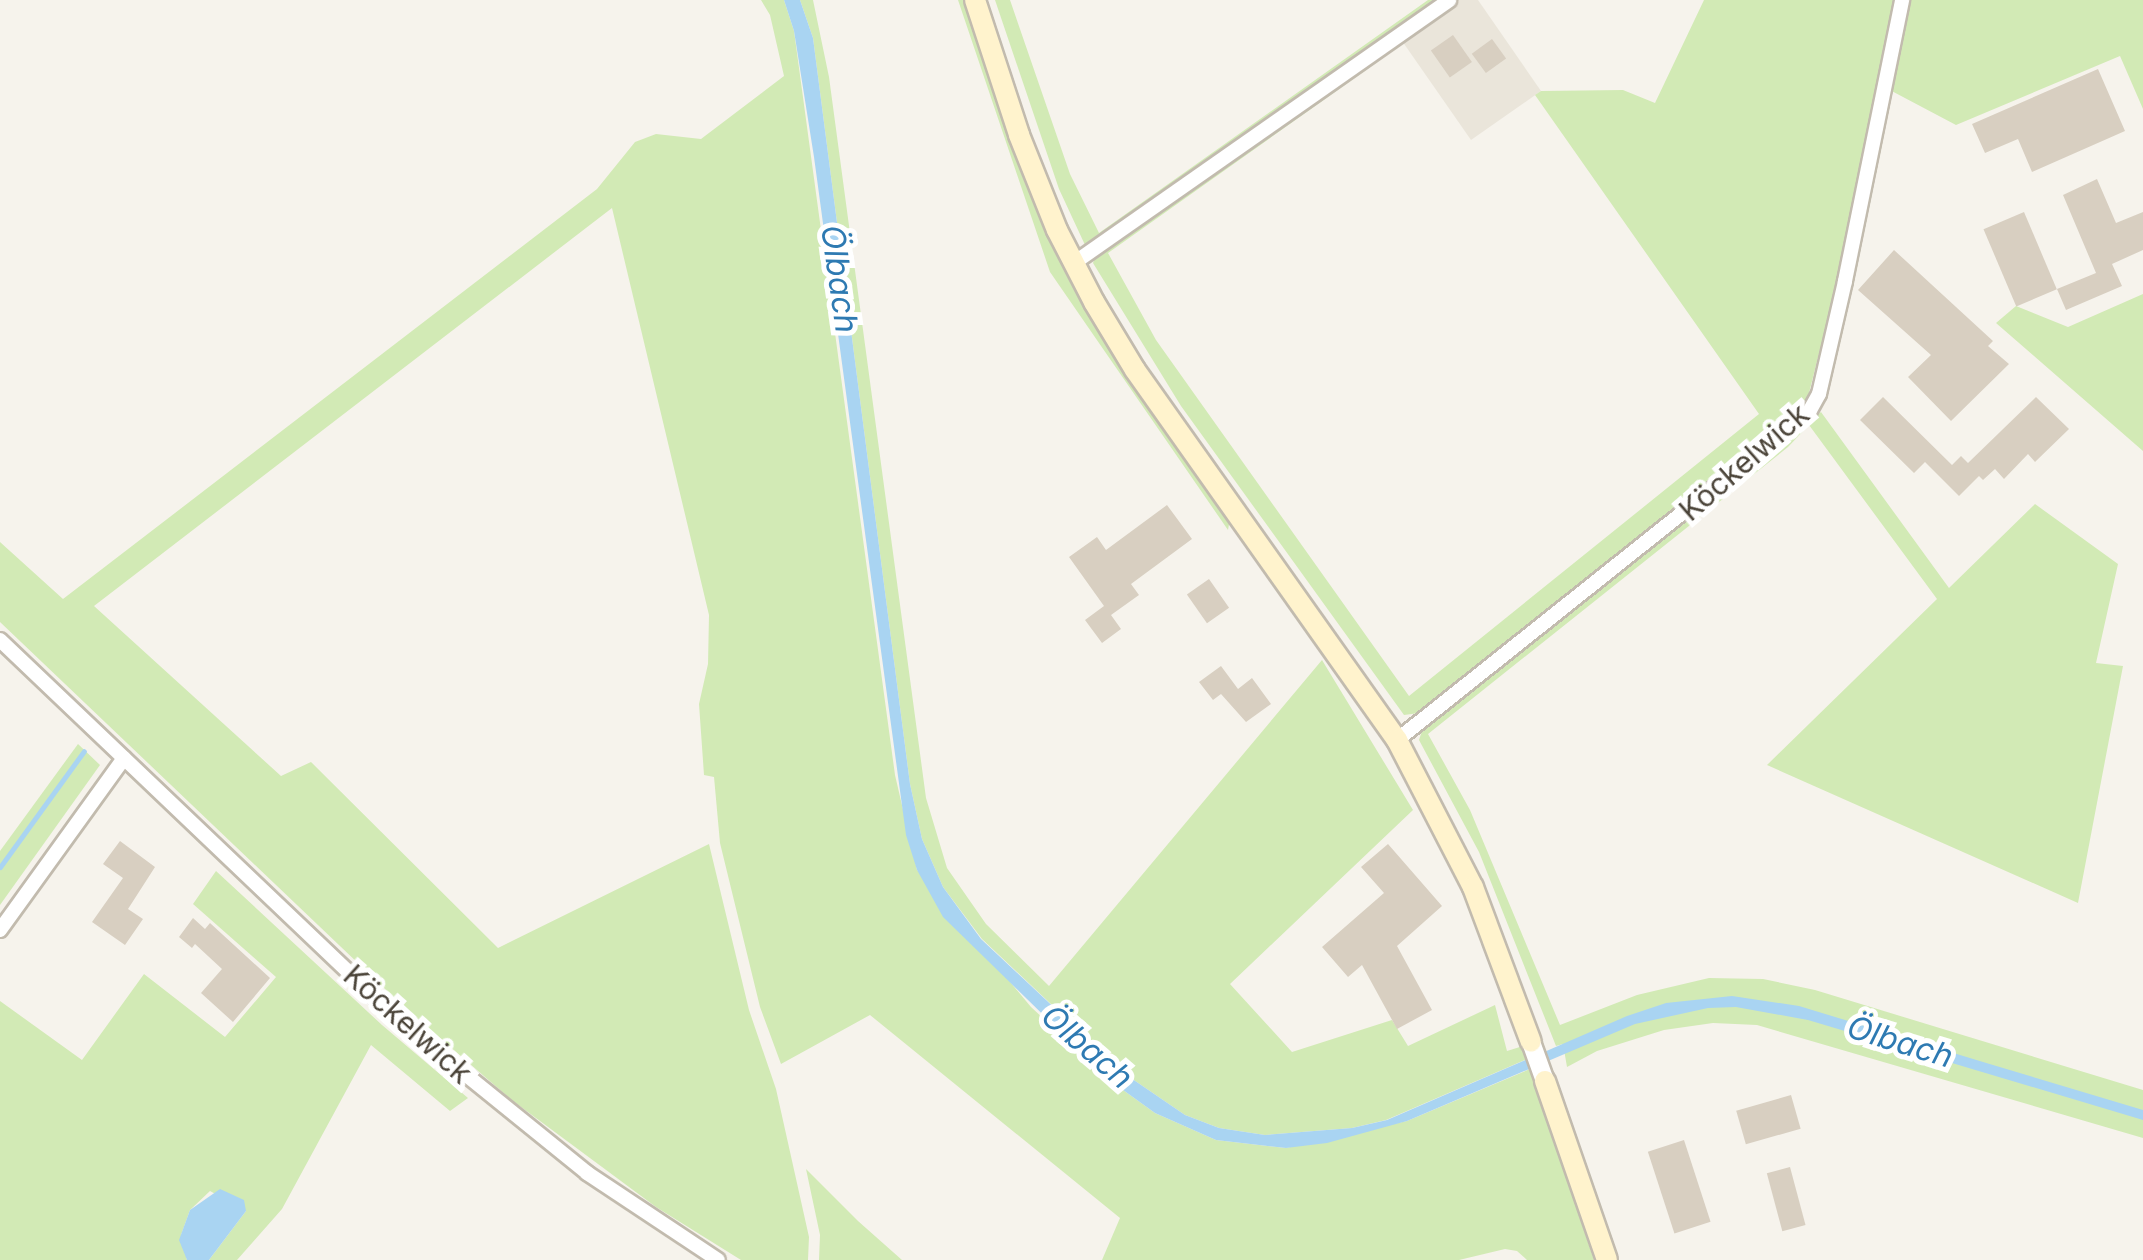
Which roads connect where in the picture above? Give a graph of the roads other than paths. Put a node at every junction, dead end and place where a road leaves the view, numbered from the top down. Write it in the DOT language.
graph roads {
  1 [pos="975,0"];
  2 [pos="1448,0"];
  3 [pos="1902,0"];
  4 [pos="1074,263"];
  5 [pos="0,640"];
  6 [pos="1397,740"];
  7 [pos="124,758"];
  8 [pos="0,930"];
  9 [pos="1532,1042"];
  10 [pos="1545,1081"];
  11 [pos="718,1260"];
  12 [pos="1607,1260"];
  1 -- 4 [label="main road"];
  2 -- 4 [label="street"];
  3 -- 6 [label="street, Köckelwick"];
  4 -- 6 [label="main road"];
  5 -- 7 [label="street, Köckelwick"];
  6 -- 9 [label="main road"];
  7 -- 8 [label="street"];
  7 -- 11 [label="street, Köckelwick"];
  9 -- 10 [label="street"];
  10 -- 12 [label="main road"];
}
